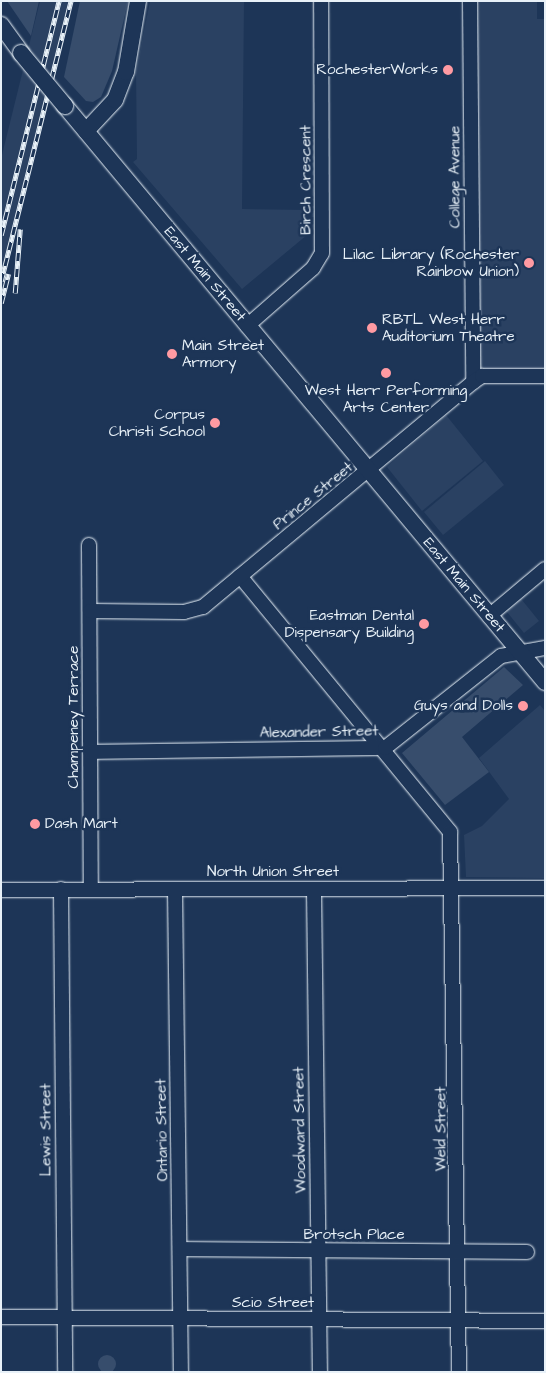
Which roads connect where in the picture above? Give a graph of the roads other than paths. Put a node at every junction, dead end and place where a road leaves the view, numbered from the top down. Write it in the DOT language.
graph roads {
  1 [pos="138,1"];
  2 [pos="321,1"];
  3 [pos="470,1"];
  4 [pos="1,26"];
  5 [pos="86,131"];
  6 [pos="248,326"];
  7 [pos="545,376"];
  8 [pos="472,382"];
  9 [pos="368,471"];
  10 [pos="89,545"];
  11 [pos="545,569"];
  12 [pos="240,576"];
  13 [pos="90,611"];
  14 [pos="489,616"];
  15 [pos="545,648"];
  16 [pos="518,650"];
  17 [pos="545,682"];
  18 [pos="385,748"];
  19 [pos="91,752"];
  20 [pos="454,887"];
  21 [pos="545,888"];
  22 [pos="61,889"];
  23 [pos="91,889"];
  24 [pos="175,889"];
  25 [pos="314,889"];
  26 [pos="1,890"];
  27 [pos="180,1249"];
  28 [pos="318,1251"];
  29 [pos="458,1251"];
  30 [pos="527,1252"];
  31 [pos="1,1317"];
  32 [pos="64,1318"];
  33 [pos="181,1319"];
  34 [pos="319,1319"];
  35 [pos="459,1320"];
  36 [pos="545,1320"];
  37 [pos="65,1372"];
  38 [pos="181,1372"];
  39 [pos="320,1372"];
  40 [pos="459,1372"];
  1 -- 5 [label="main road"];
  2 -- 6 [label="street, Birch Crescent"];
  3 -- 8 [label="street, College Avenue"];
  4 -- 5 [label="main road, East Main Street, bridge"];
  5 -- 6 [label="main road, East Main Street"];
  6 -- 9 [label="main road, East Main Street"];
  7 -- 8 [label="street, Prince Street"];
  8 -- 9 [label="street, Prince Street"];
  9 -- 12 [label="street, Prince Street"];
  9 -- 14 [label="main road, East Main Street"];
  10 -- 13 [label="street, Champeney Terrace"];
  11 -- 14 [label="street"];
  12 -- 13 [label="street, Prince Street"];
  12 -- 18 [label="street, Weld Street"];
  13 -- 19 [label="street, Champeney Terrace"];
  14 -- 16 [label="main road, East Main Street"];
  15 -- 16 [label="street, Alexander Street"];
  16 -- 17 [label="main road, East Main Street"];
  16 -- 18 [label="street, Alexander Street"];
  18 -- 19 [label="street, Alexander Street"];
  18 -- 20 [label="street, Weld Street"];
  19 -- 23 [label="street, Champeney Terrace"];
  20 -- 21 [label="street, North Union Street"];
  20 -- 25 [label="street, North Union Street"];
  20 -- 29 [label="street, Weld Street"];
  22 -- 23 [label="street, North Union Street"];
  22 -- 26 [label="street, North Union Street"];
  22 -- 32 [label="street, Lewis Street"];
  23 -- 24 [label="street, North Union Street"];
  24 -- 25 [label="street, North Union Street"];
  24 -- 27 [label="street, Ontario Street"];
  25 -- 28 [label="street, Woodward Street"];
  27 -- 28 [label="street, Brotsch Place"];
  27 -- 33 [label="street, Ontario Street"];
  28 -- 29 [label="street, Brotsch Place"];
  28 -- 34 [label="street, Woodward Street"];
  29 -- 30 [label="street, Brotsch Place"];
  29 -- 35 [label="street, Weld Street"];
  31 -- 32 [label="street, Scio Street"];
  32 -- 33 [label="street, Scio Street"];
  32 -- 37 [label="street, Lewis Street"];
  33 -- 34 [label="street, Scio Street"];
  33 -- 38 [label="street, Ontario Street"];
  34 -- 35 [label="street, Scio Street"];
  34 -- 39 [label="street, Woodward Street"];
  35 -- 36 [label="street, Scio Street"];
  35 -- 40 [label="street, Weld Street"];
}
